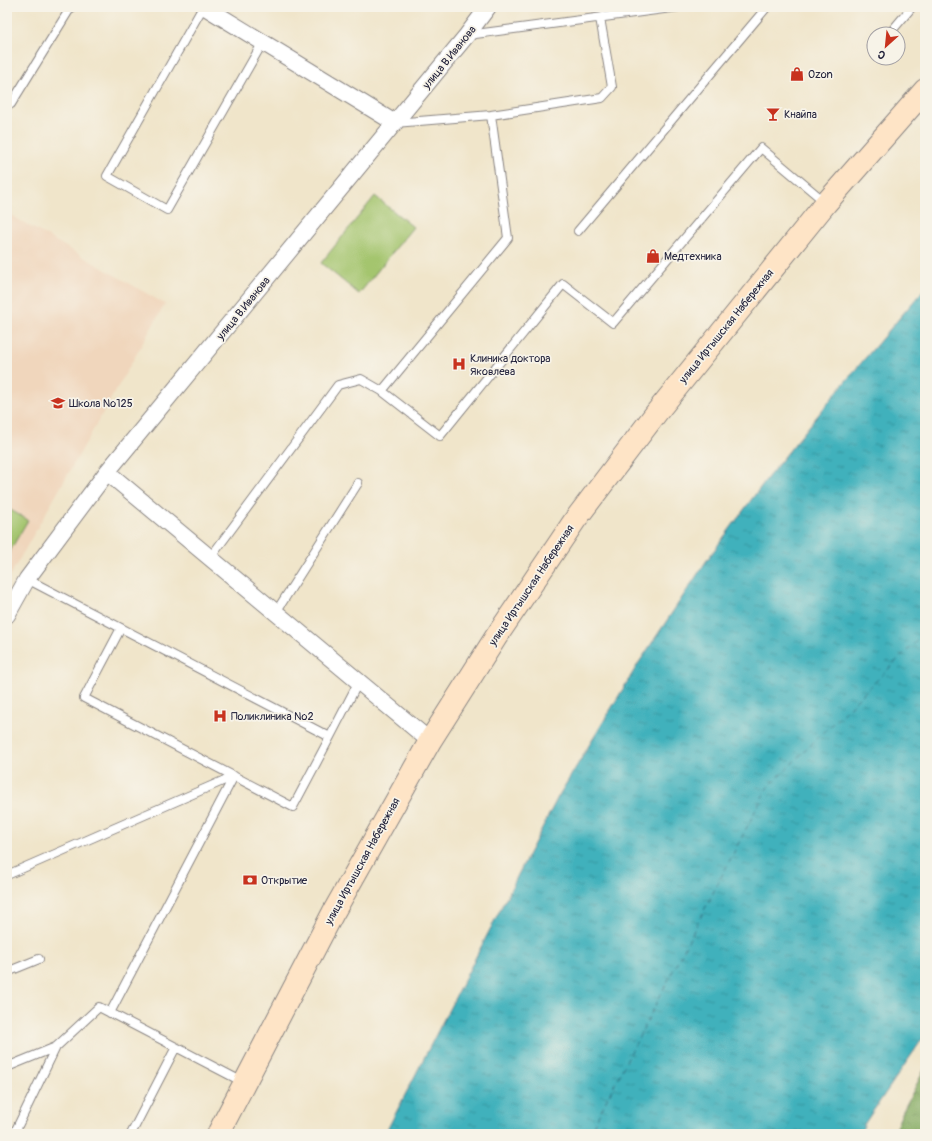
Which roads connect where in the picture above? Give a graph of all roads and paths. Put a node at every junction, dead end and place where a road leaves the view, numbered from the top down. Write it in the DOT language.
graph roads {
  1 [pos="71,7"];
  2 [pos="204,7"];
  3 [pos="488,7"];
  4 [pos="679,7"];
  5 [pos="767,7"];
  6 [pos="912,7"];
  7 [pos="600,18"];
  8 [pos="896,26"];
  9 [pos="467,36"];
  10 [pos="263,42"];
  11 [pos="925,90"];
  12 [pos="11,104"];
  13 [pos="491,115"];
  14 [pos="395,124"];
  15 [pos="826,203"];
  16 [pos="578,230"];
  17 [pos="382,391"];
  18 [pos="108,472"];
  19 [pos="358,484"];
  20 [pos="210,558"];
  21 [pos="27,579"];
  22 [pos="276,612"];
  23 [pos="7,615"];
  24 [pos="121,628"];
  25 [pos="359,681"];
  26 [pos="330,737"];
  27 [pos="430,741"];
  28 [pos="234,776"];
  29 [pos="7,875"];
  30 [pos="39,959"];
  31 [pos="7,972"];
  32 [pos="110,1013"];
  33 [pos="56,1047"];
  34 [pos="176,1047"];
  35 [pos="7,1067"];
  36 [pos="244,1083"];
  37 [pos="14,1134"];
  38 [pos="131,1134"];
  39 [pos="218,1134"];
  1 -- 12 [label="lane"];
  2 -- 10 [label="street"];
  2 -- 10 [label="lane"];
  3 -- 9 [label="street, улица В.Иванова"];
  4 -- 7 [label="lane"];
  5 -- 16 [label="lane"];
  6 -- 8 [label="lane"];
  7 -- 9 [label="lane"];
  7 -- 13 [label="lane"];
  9 -- 14 [label="street, улица В.Иванова"];
  10 -- 14 [label="street"];
  11 -- 15 [label="main road, улица Иртышская Набережная"];
  13 -- 14 [label="lane"];
  13 -- 17 [label="lane"];
  14 -- 18 [label="street, улица В.Иванова"];
  15 -- 17 [label="lane"];
  15 -- 27 [label="main road, улица Иртышская Набережная"];
  17 -- 20 [label="lane"];
  18 -- 20 [label="street"];
  18 -- 21 [label="street, улица В.Иванова"];
  19 -- 22 [label="lane"];
  20 -- 22 [label="street"];
  21 -- 23 [label="street, улица В.Иванова"];
  21 -- 24 [label="lane"];
  22 -- 25 [label="street"];
  24 -- 26 [label="lane"];
  24 -- 28 [label="lane"];
  25 -- 26 [label="lane"];
  25 -- 27 [label="street"];
  26 -- 28 [label="lane"];
  27 -- 36 [label="main road, улица Иртышская Набережная"];
  28 -- 29 [label="lane"];
  28 -- 32 [label="lane"];
  30 -- 31 [label="lane"];
  32 -- 33 [label="lane"];
  32 -- 34 [label="lane"];
  33 -- 35 [label="lane"];
  33 -- 37 [label="lane"];
  34 -- 36 [label="lane"];
  34 -- 38 [label="lane"];
  36 -- 39 [label="main road, улица Иртышская Набережная"];
}
